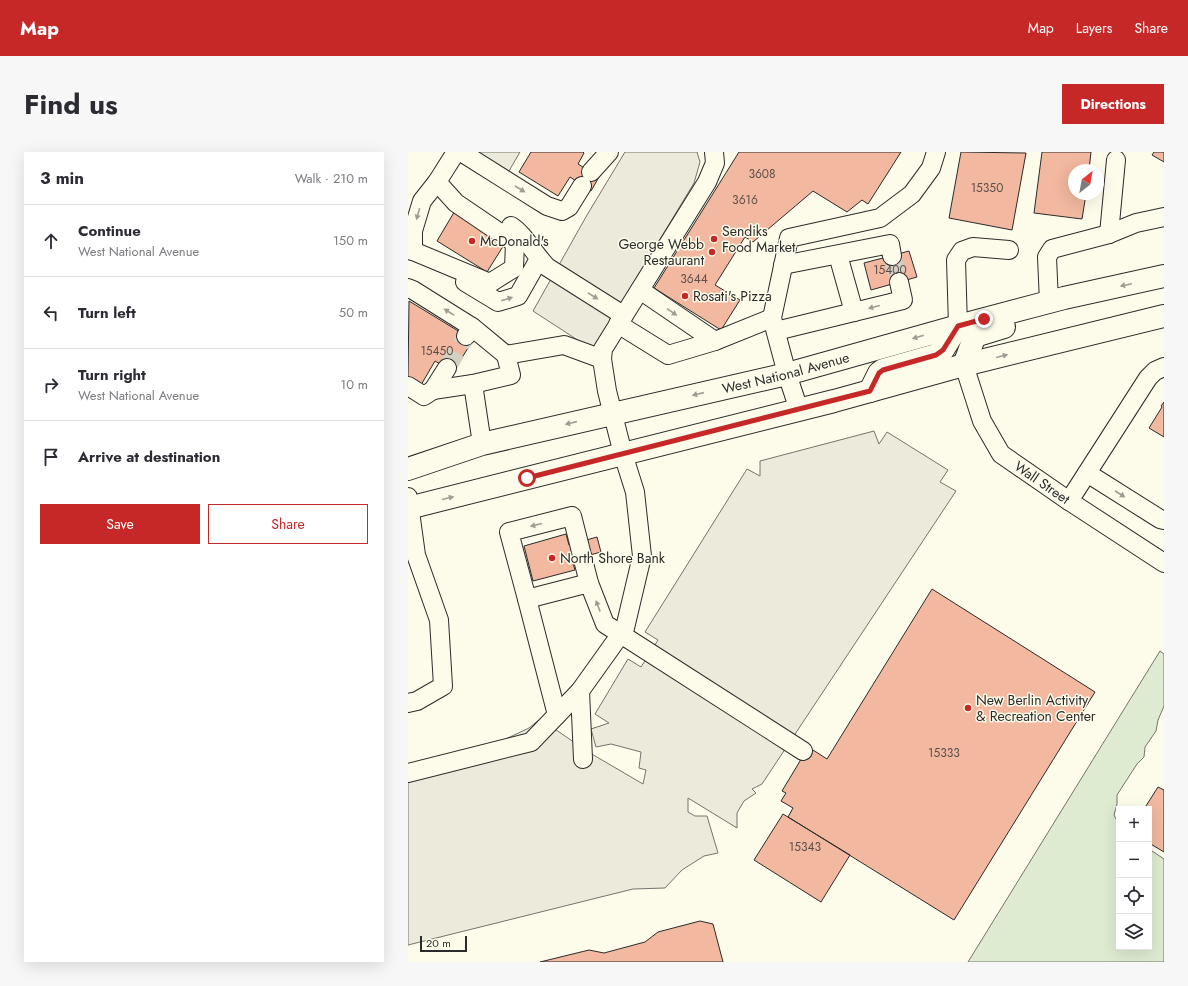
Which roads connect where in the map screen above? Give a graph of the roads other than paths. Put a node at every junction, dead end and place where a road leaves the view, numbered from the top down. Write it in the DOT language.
graph roads {
  1 [pos="456,152"];
  2 [pos="461,152"];
  3 [pos="609,152"];
  4 [pos="714,152"];
  5 [pos="936,152"];
  6 [pos="1116,160"];
  7 [pos="437,182"];
  8 [pos="1164,217"];
  9 [pos="1109,234"];
  10 [pos="410,250"];
  11 [pos="1009,250"];
  12 [pos="892,253"];
  13 [pos="838,255"];
  14 [pos="539,259"];
  15 [pos="782,265"];
  16 [pos="1164,276"];
  17 [pos="900,285"];
  18 [pos="408,288"];
  19 [pos="640,290"];
  20 [pos="1049,302"];
  21 [pos="854,312"];
  22 [pos="1164,316"];
  23 [pos="621,320"];
  24 [pos="774,324"];
  25 [pos="958,326"];
  26 [pos="715,341"];
  27 [pos="506,355"];
  28 [pos="602,359"];
  29 [pos="964,365"];
  30 [pos="1164,367"];
  31 [pos="447,368"];
  32 [pos="787,374"];
  33 [pos="473,384"];
  34 [pos="408,386"];
  35 [pos="433,390"];
  36 [pos="870,391"];
  37 [pos="799,410"];
  38 [pos="613,414"];
  39 [pos="482,444"];
  40 [pos="623,454"];
  41 [pos="408,469"];
  42 [pos="1087,473"];
  43 [pos="1069,501"];
  44 [pos="409,504"];
  45 [pos="1164,520"];
  46 [pos="412,556"];
  47 [pos="1164,563"];
  48 [pos="589,584"];
  49 [pos="527,599"];
  50 [pos="621,634"];
  51 [pos="580,691"];
  52 [pos="408,703"];
  53 [pos="557,714"];
  54 [pos="803,750"];
  55 [pos="583,759"];
  56 [pos="408,773"];
  1 -- 7 [label="street"];
  2 -- 3 [label="street, one-way"];
  4 -- 19 [label="street"];
  5 -- 15 [label="street"];
  6 -- 9 [label="street"];
  7 -- 10 [label="street, one-way"];
  7 -- 10 [label="street"];
  7 -- 14 [label="street"];
  8 -- 9 [label="street"];
  9 -- 20 [label="street"];
  10 -- 14 [label="street, one-way"];
  11 -- 25 [label="street"];
  12 -- 13 [label="street"];
  13 -- 15 [label="street"];
  13 -- 21 [label="street"];
  14 -- 23 [label="street, one-way"];
  15 -- 24 [label="street"];
  16 -- 20 [label="main road, West National Avenue, one-way"];
  17 -- 21 [label="street, one-way"];
  27 -- 18 [label="street, one-way"];
  19 -- 23 [label="street"];
  19 -- 26 [label="street, one-way"];
  20 -- 25 [label="main road, West National Avenue"];
  20 -- 29 [label="main road"];
  21 -- 24 [label="street"];
  29 -- 22 [label="main road, one-way"];
  23 -- 26 [label="street"];
  23 -- 28 [label="street"];
  24 -- 26 [label="street"];
  24 -- 32 [label="street"];
  25 -- 29 [label="main road"];
  25 -- 32 [label="main road, West National Avenue, one-way"];
  25 -- 36 [label="main road"];
  27 -- 28 [label="street"];
  27 -- 33 [label="street"];
  28 -- 38 [label="street"];
  29 -- 36 [label="main road"];
  29 -- 43 [label="street, Wall Street"];
  30 -- 42 [label="street"];
  31 -- 35 [label="street"];
  32 -- 37 [label="street"];
  32 -- 38 [label="main road, West National Avenue, one-way"];
  33 -- 35 [label="street"];
  33 -- 39 [label="street"];
  34 -- 35 [label="street"];
  36 -- 37 [label="main road"];
  37 -- 40 [label="main road"];
  38 -- 39 [label="main road, West National Avenue, one-way"];
  38 -- 40 [label="street"];
  39 -- 41 [label="main road, West National Avenue"];
  44 -- 40 [label="main road, one-way"];
  40 -- 50 [label="street"];
  42 -- 43 [label="street"];
  42 -- 45 [label="street, one-way"];
  43 -- 47 [label="street, Wall Street"];
  44 -- 46 [label="street"];
  46 -- 52 [label="street"];
  48 -- 49 [label="street"];
  48 -- 49 [label="street, one-way"];
  50 -- 48 [label="street, one-way"];
  49 -- 53 [label="street"];
  50 -- 51 [label="street"];
  50 -- 54 [label="street"];
  51 -- 53 [label="street"];
  51 -- 55 [label="street"];
  53 -- 56 [label="street"];
}
